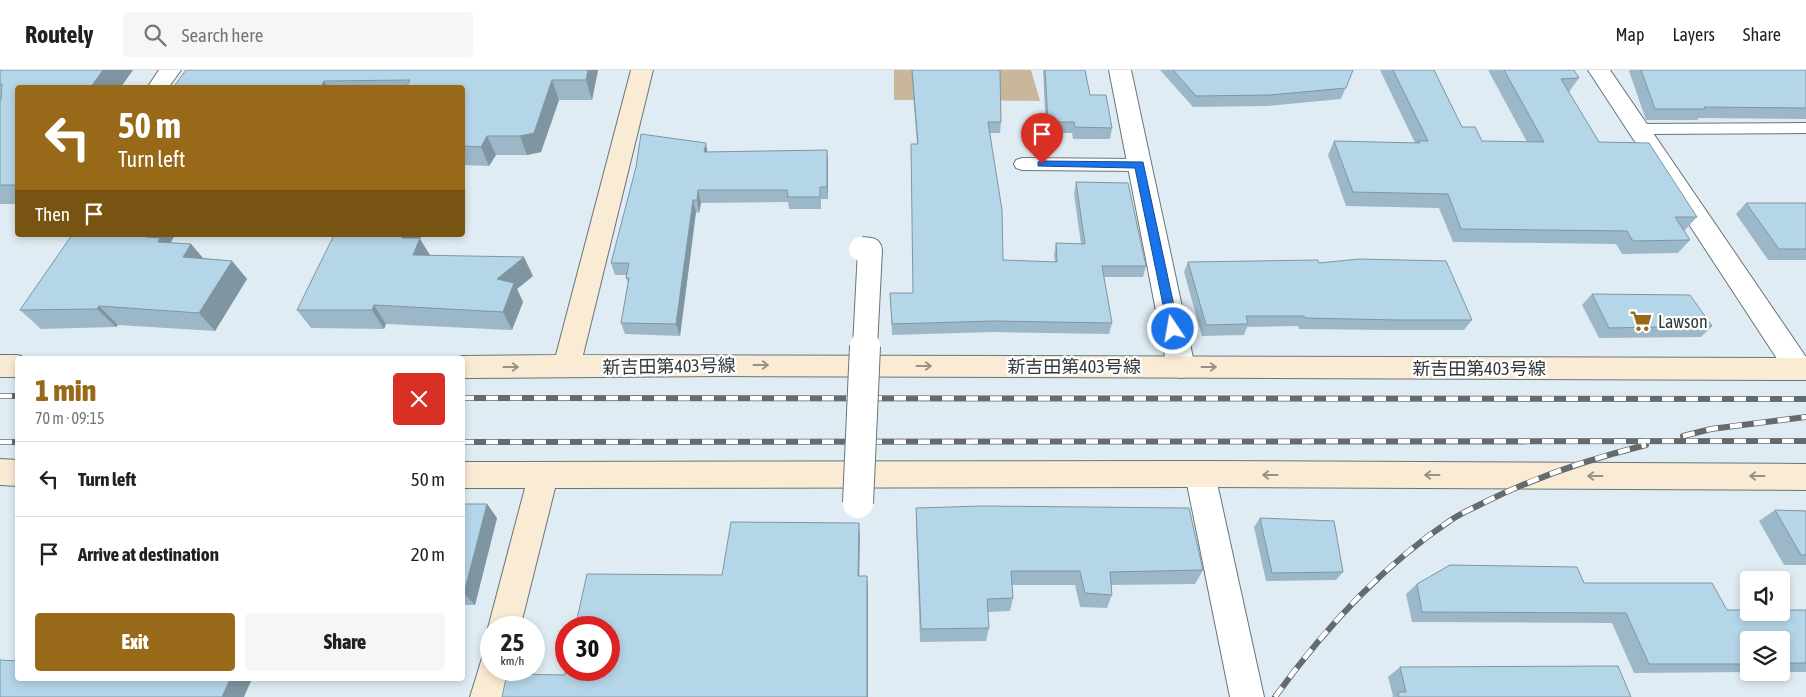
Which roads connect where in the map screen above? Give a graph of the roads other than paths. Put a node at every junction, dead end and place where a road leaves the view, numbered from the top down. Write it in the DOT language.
graph roads {
  1 [pos="170,70"];
  2 [pos="642,70"];
  3 [pos="1120,70"];
  4 [pos="1599,70"];
  5 [pos="159,85"];
  6 [pos="1806,128"];
  7 [pos="1639,129"];
  8 [pos="1022,164"];
  9 [pos="1140,165"];
  10 [pos="861,249"];
  11 [pos="0,366"];
  12 [pos="15,366"];
  13 [pos="465,367"];
  14 [pos="567,367"];
  15 [pos="1181,367"];
  16 [pos="1802,369"];
  17 [pos="0,472"];
  18 [pos="15,473"];
  19 [pos="1200,474"];
  20 [pos="465,476"];
  21 [pos="543,476"];
  22 [pos="1806,477"];
  23 [pos="858,502"];
  24 [pos="507,616"];
  25 [pos="491,681"];
  26 [pos="487,697"];
  27 [pos="1247,697"];
  1 -- 5 [label="street"];
  2 -- 14 [label="street"];
  3 -- 9 [label="street"];
  4 -- 7 [label="street"];
  6 -- 7 [label="lane"];
  7 -- 16 [label="street"];
  8 -- 9 [label="lane"];
  9 -- 15 [label="street"];
  10 -- 23 [label="street, bridge"];
  11 -- 12 [label="street"];
  13 -- 14 [label="street, 新吉田第403号線, one-way"];
  14 -- 15 [label="street, 新吉田第403号線, one-way"];
  15 -- 16 [label="street, 新吉田第403号線, one-way"];
  17 -- 18 [label="street"];
  19 -- 21 [label="street"];
  22 -- 19 [label="street, one-way"];
  19 -- 27 [label="street"];
  20 -- 21 [label="street"];
  21 -- 24 [label="street"];
  25 -- 26 [label="street"];
}
